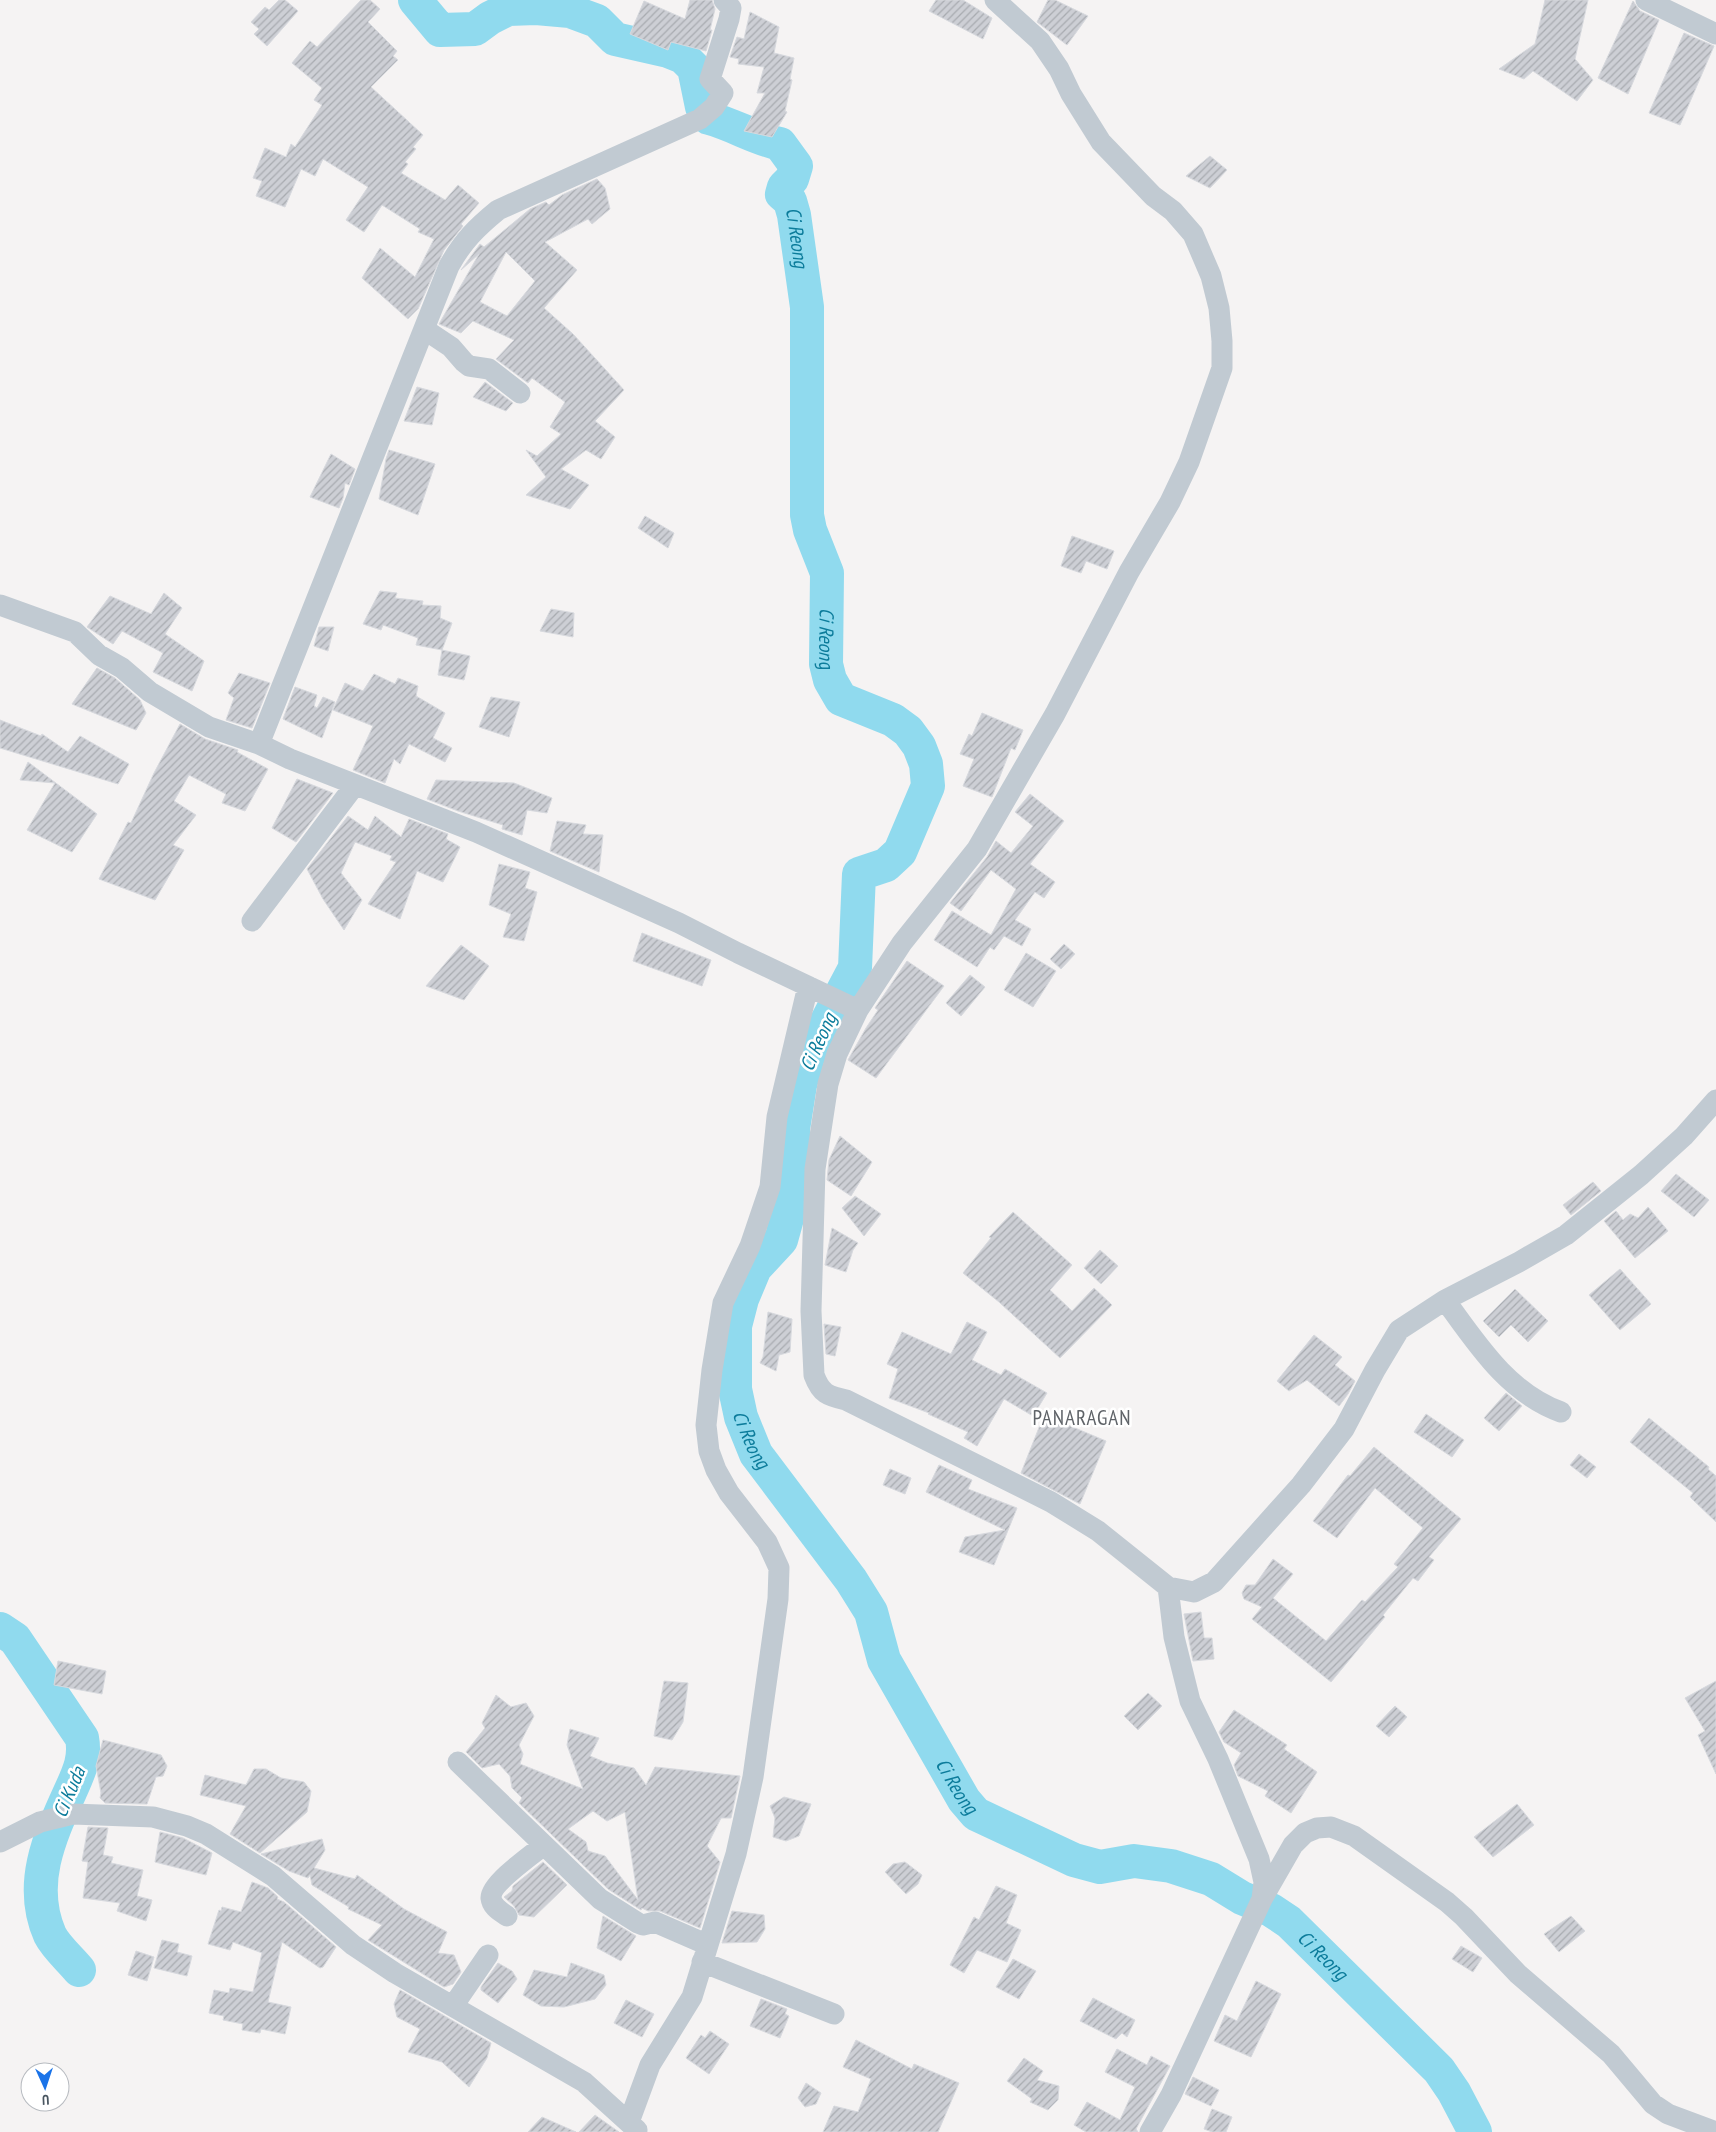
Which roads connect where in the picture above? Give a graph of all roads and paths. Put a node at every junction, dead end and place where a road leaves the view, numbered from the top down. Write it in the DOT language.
graph roads {
  1 [pos="995,0"];
  2 [pos="1646,0"];
  3 [pos="730,3"];
  4 [pos="1716,34"];
  5 [pos="424,329"];
  6 [pos="520,394"];
  7 [pos="0,605"];
  8 [pos="259,744"];
  9 [pos="355,785"];
  10 [pos="252,921"];
  11 [pos="812,987"];
  12 [pos="851,1006"];
  13 [pos="1716,1100"];
  14 [pos="1445,1300"];
  15 [pos="1561,1412"];
  16 [pos="1168,1587"];
  17 [pos="458,1762"];
  18 [pos="0,1842"];
  19 [pos="544,1845"];
  20 [pos="1262,1899"];
  21 [pos="506,1916"];
  22 [pos="705,1954"];
  23 [pos="488,1955"];
  24 [pos="453,2006"];
  25 [pos="834,2014"];
  26 [pos="634,2127"];
  27 [pos="1150,2132"];
  28 [pos="1716,2132"];
  1 -- 12 [label="street"];
  2 -- 4 [label="street"];
  3 -- 5 [label="street"];
  5 -- 6 [label="street"];
  5 -- 8 [label="street"];
  7 -- 8 [label="street"];
  8 -- 9 [label="street"];
  9 -- 10 [label="street"];
  9 -- 11 [label="street"];
  11 -- 12 [label="street"];
  11 -- 22 [label="street"];
  12 -- 16 [label="street"];
  13 -- 14 [label="street"];
  14 -- 15 [label="street"];
  14 -- 16 [label="street"];
  16 -- 20 [label="street"];
  17 -- 19 [label="street"];
  18 -- 24 [label="street"];
  19 -- 21 [label="street"];
  19 -- 22 [label="street"];
  20 -- 27 [label="street"];
  20 -- 28 [label="street"];
  22 -- 25 [label="street"];
  22 -- 26 [label="street"];
  23 -- 24 [label="street"];
  24 -- 26 [label="street"];
}
